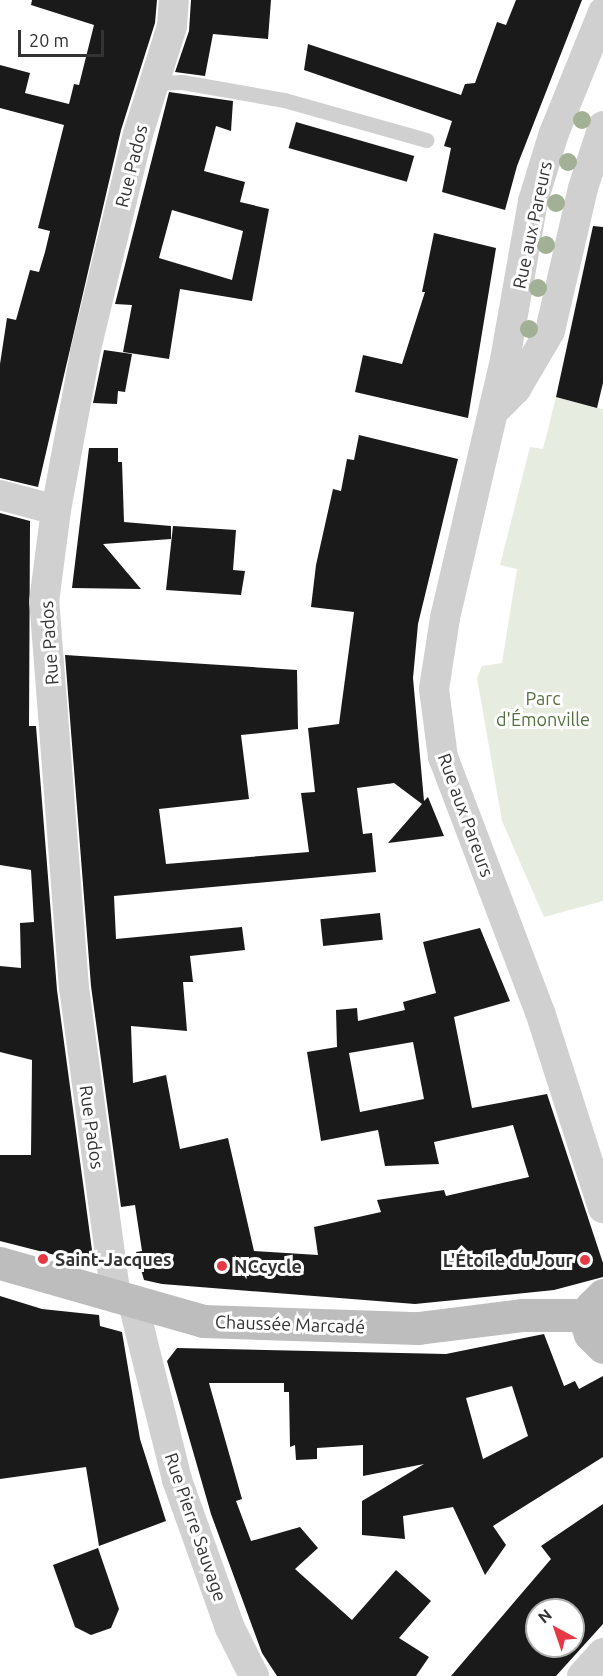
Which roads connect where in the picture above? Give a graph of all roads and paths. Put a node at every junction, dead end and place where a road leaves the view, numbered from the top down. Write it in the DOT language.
graph roads {
  1 [pos="174,0"];
  2 [pos="603,12"];
  3 [pos="154,83"];
  4 [pos="603,126"];
  5 [pos="426,140"];
  6 [pos="494,410"];
  7 [pos="0,495"];
  8 [pos="56,510"];
  9 [pos="603,1208"];
  10 [pos="0,1263"];
  11 [pos="124,1300"];
  12 [pos="595,1305"];
  13 [pos="603,1347"];
  14 [pos="603,1653"];
  15 [pos="254,1676"];
  16 [pos="582,1676"];
  1 -- 3 [label="street, Rue Pados"];
  2 -- 6 [label="street, Rue aux Pareurs"];
  3 -- 5 [label="lane"];
  3 -- 8 [label="street, Rue Pados"];
  4 -- 6 [label="street"];
  6 -- 9 [label="street, Rue aux Pareurs"];
  7 -- 8 [label="street"];
  8 -- 11 [label="street, Rue Pados"];
  10 -- 11 [label="street, Chaussée Marcadé"];
  11 -- 12 [label="street, Chaussée Marcadé"];
  11 -- 15 [label="street, Rue Pierre Sauvage"];
  12 -- 13 [label="street"];
  14 -- 16 [label="street"];
}
